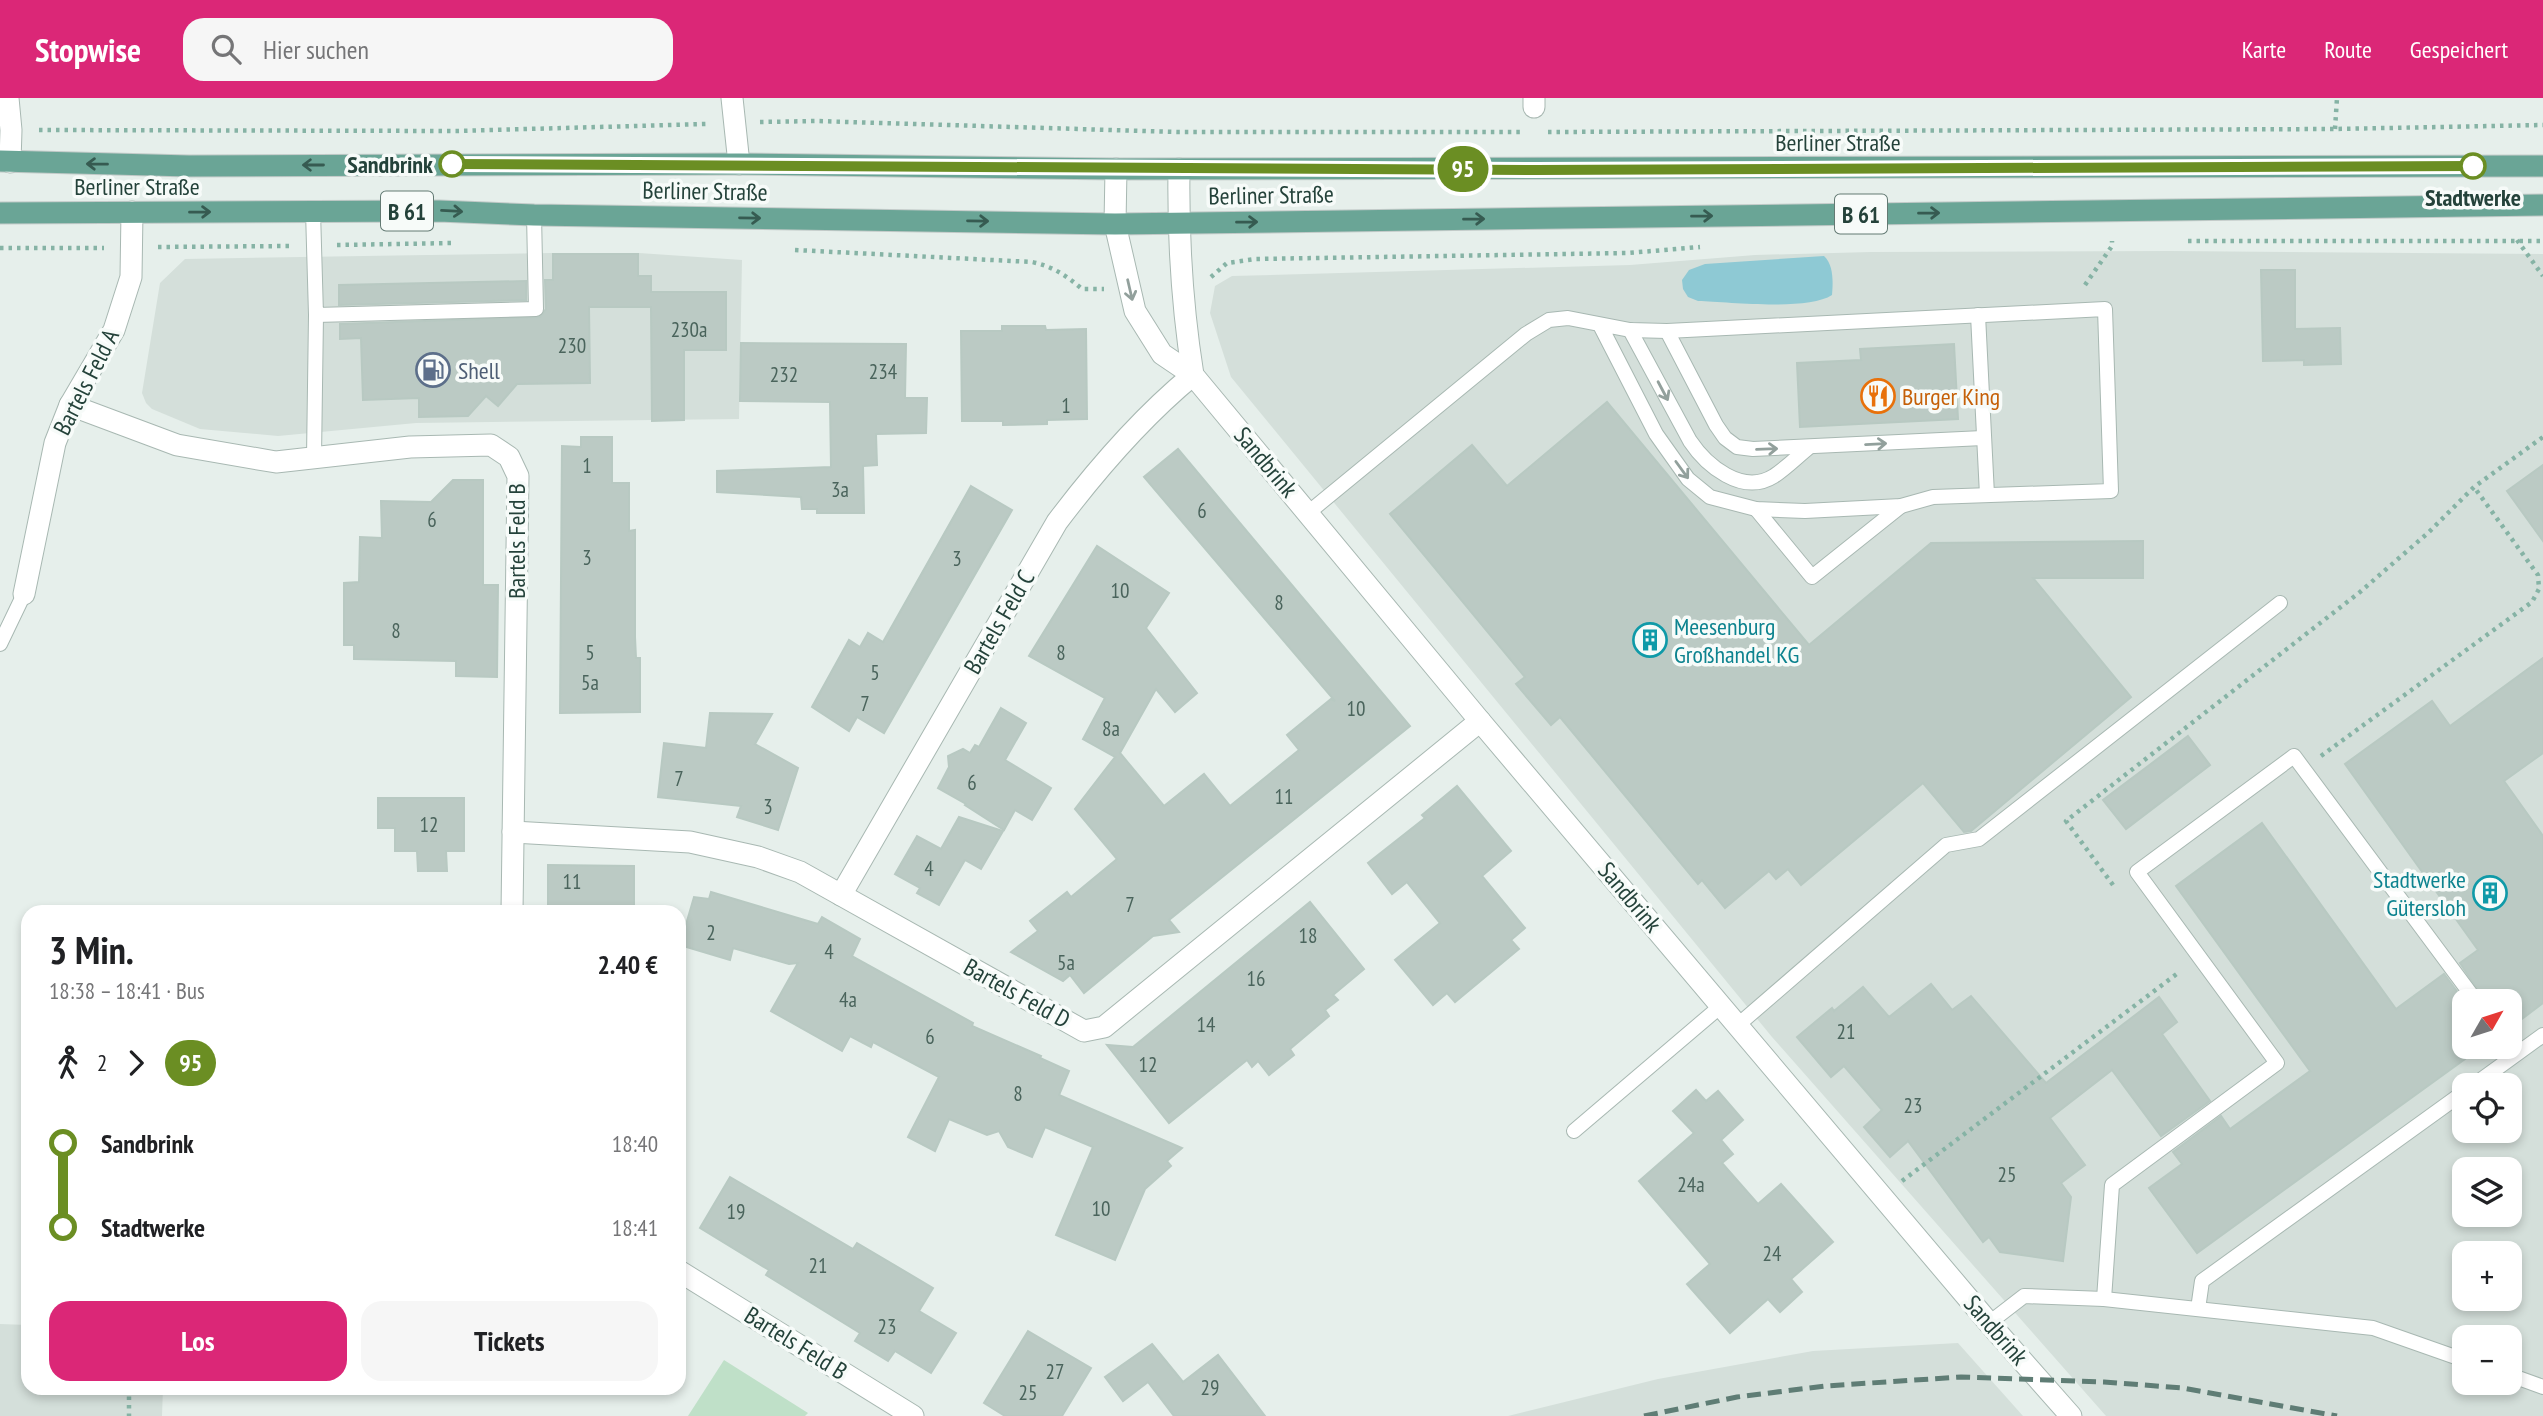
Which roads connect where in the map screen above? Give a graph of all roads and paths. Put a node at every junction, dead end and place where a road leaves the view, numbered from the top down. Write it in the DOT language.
graph roads {
  1 [pos="8,98"];
  2 [pos="732,98"];
  3 [pos="2337,98"];
  4 [pos="734,123"];
  5 [pos="2543,125"];
  6 [pos="1036,129"];
  7 [pos="2335,129"];
  8 [pos="11,130"];
  9 [pos="1257,132"];
  10 [pos="1036,136"];
  11 [pos="1256,140"];
  12 [pos="5,161"];
  13 [pos="739,164"];
  14 [pos="2543,166"];
  15 [pos="1116,169"];
  16 [pos="1179,169"];
  17 [pos="2543,205"];
  18 [pos="313,211"];
  19 [pos="132,212"];
  20 [pos="0,213"];
  21 [pos="534,215"];
  22 [pos="1178,223"];
  23 [pos="1115,224"];
  24 [pos="2517,240"];
  25 [pos="2098,241"];
  26 [pos="2182,241"];
  27 [pos="2543,241"];
  28 [pos="466,242"];
  29 [pos="314,246"];
  30 [pos="132,247"];
  31 [pos="1710,247"];
  32 [pos="0,248"];
  33 [pos="786,250"];
  34 [pos="1256,252"];
  35 [pos="1032,255"];
  36 [pos="1255,259"];
  37 [pos="1032,262"];
  38 [pos="2543,276"];
  39 [pos="1207,287"];
  40 [pos="1096,289"];
  41 [pos="2081,292"];
  42 [pos="316,315"];
  43 [pos="1978,315"];
  44 [pos="1600,325"];
  45 [pos="1630,330"];
  46 [pos="1667,331"];
  47 [pos="1193,375"];
  48 [pos="70,405"];
  49 [pos="1983,438"];
  50 [pos="2543,438"];
  51 [pos="1808,448"];
  52 [pos="314,457"];
  53 [pos="1987,495"];
  54 [pos="1901,506"];
  55 [pos="1756,509"];
  56 [pos="1308,513"];
  57 [pos="24,594"];
  58 [pos="2280,603"];
  59 [pos="0,644"];
  60 [pos="1480,721"];
  61 [pos="2303,768"];
  62 [pos="513,832"];
  63 [pos="841,895"];
  64 [pos="512,905"];
  65 [pos="2467,989"];
  66 [pos="1721,1005"];
  67 [pos="1738,1025"];
  68 [pos="2543,1035"];
  69 [pos="2522,1046"];
  70 [pos="2504,1059"];
  71 [pos="2488,1073"];
  72 [pos="2452,1101"];
  73 [pos="1574,1131"];
  74 [pos="686,1275"];
  75 [pos="2104,1299"];
  76 [pos="2198,1309"];
  77 [pos="1989,1323"];
  78 [pos="2452,1356"];
  79 [pos="2522,1380"];
  80 [pos="2543,1387"];
  81 [pos="129,1395"];
  82 [pos="129,1416"];
  83 [pos="912,1416"];
  84 [pos="2071,1416"];
  1 -- 8 [label="street"];
  2 -- 4 [label="street"];
  3 -- 7 [label="path"];
  4 -- 6 [label="path"];
  4 -- 8 [label="path"];
  4 -- 13 [label="street"];
  5 -- 7 [label="path"];
  6 -- 9 [label="path"];
  6 -- 10 [label="path"];
  7 -- 9 [label="path"];
  8 -- 12 [label="street"];
  9 -- 11 [label="path"];
  13 -- 12 [label="main road, Berliner Straße / B 61, one-way"];
  13 -- 15 [label="main road, Berliner Straße / B 61"];
  14 -- 16 [label="main road, Berliner Straße / B 61"];
  15 -- 16 [label="main road, Berliner Straße / B 61"];
  15 -- 23 [label="street, Sandbrink"];
  16 -- 22 [label="street"];
  22 -- 17 [label="main road, Berliner Straße / B 61, one-way"];
  19 -- 18 [label="main road, Berliner Straße / B 61, one-way"];
  18 -- 21 [label="main road, Berliner Straße / B 61, one-way"];
  18 -- 29 [label="lane"];
  19 -- 20 [label="main road, Berliner Straße / B 61"];
  19 -- 30 [label="street, Bartels Feld A"];
  21 -- 23 [label="main road, Berliner Straße / B 61, one-way"];
  21 -- 42 [label="lane"];
  22 -- 23 [label="main road, Berliner Straße / B 61"];
  22 -- 47 [label="street"];
  23 -- 47 [label="street, Sandbrink, one-way"];
  24 -- 26 [label="path"];
  24 -- 27 [label="path"];
  24 -- 38 [label="path"];
  25 -- 41 [label="path"];
  28 -- 29 [label="path"];
  29 -- 30 [label="path"];
  29 -- 42 [label="lane"];
  30 -- 32 [label="path"];
  30 -- 48 [label="street, Bartels Feld A"];
  31 -- 36 [label="path"];
  33 -- 37 [label="path"];
  34 -- 36 [label="path"];
  35 -- 37 [label="path"];
  36 -- 39 [label="path"];
  37 -- 40 [label="path"];
  42 -- 52 [label="lane"];
  43 -- 46 [label="lane"];
  43 -- 49 [label="lane"];
  43 -- 53 [label="lane"];
  44 -- 45 [label="lane"];
  44 -- 55 [label="lane, one-way"];
  44 -- 56 [label="lane"];
  45 -- 46 [label="lane"];
  45 -- 51 [label="lane, one-way"];
  46 -- 51 [label="lane, one-way"];
  47 -- 56 [label="street, Sandbrink"];
  47 -- 63 [label="street, Bartels Feld C"];
  48 -- 52 [label="street, Bartels Feld B"];
  48 -- 57 [label="street, Bartels Feld A"];
  51 -- 49 [label="lane, one-way"];
  49 -- 53 [label="lane"];
  50 -- 61 [label="path"];
  52 -- 62 [label="street, Bartels Feld B"];
  53 -- 54 [label="lane"];
  54 -- 55 [label="lane"];
  54 -- 55 [label="lane"];
  56 -- 60 [label="street, Sandbrink"];
  57 -- 59 [label="lane"];
  58 -- 67 [label="lane"];
  60 -- 63 [label="street, Bartels Feld D"];
  60 -- 66 [label="street, Sandbrink"];
  61 -- 65 [label="lane"];
  61 -- 75 [label="lane"];
  62 -- 63 [label="street, Bartels Feld D"];
  62 -- 64 [label="street, Bartels Feld B"];
  66 -- 67 [label="street, Sandbrink"];
  66 -- 73 [label="lane"];
  67 -- 77 [label="street, Sandbrink"];
  68 -- 69 [label="lane"];
  70 -- 71 [label="lane"];
  72 -- 76 [label="lane"];
  74 -- 83 [label="street, Bartels Feld B"];
  75 -- 76 [label="lane"];
  75 -- 77 [label="lane"];
  76 -- 78 [label="lane"];
  77 -- 84 [label="street, Sandbrink"];
  79 -- 80 [label="lane"];
  81 -- 82 [label="path"];
}
